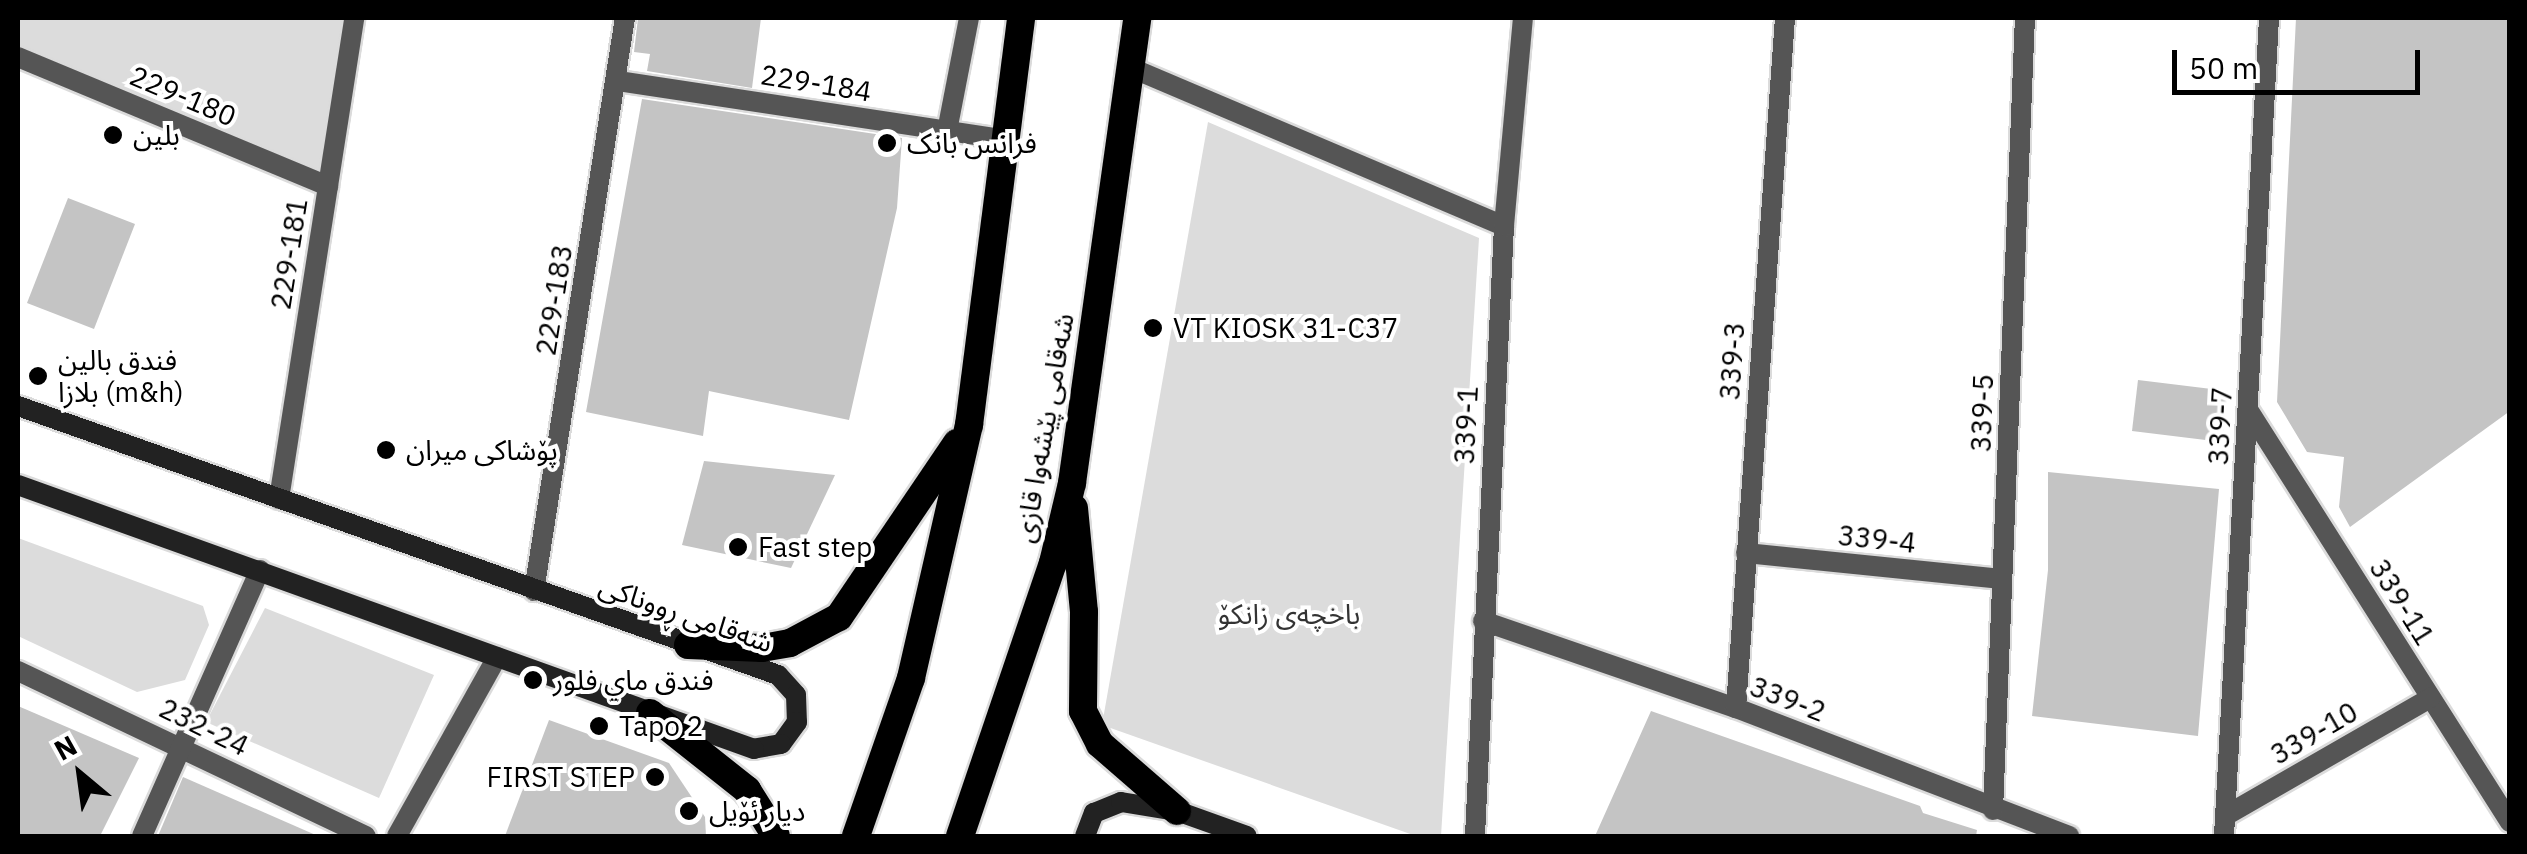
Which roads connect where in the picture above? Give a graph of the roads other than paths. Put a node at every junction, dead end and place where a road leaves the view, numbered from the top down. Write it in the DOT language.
graph roads {
  1 [pos="354,18"];
  2 [pos="626,18"];
  3 [pos="969,18"];
  4 [pos="1021,18"];
  5 [pos="1137,18"];
  6 [pos="1522,18"];
  7 [pos="1785,18"];
  8 [pos="2025,18"];
  9 [pos="2269,18"];
  10 [pos="18,57"];
  11 [pos="1134,69"];
  12 [pos="618,81"];
  13 [pos="947,131"];
  14 [pos="1006,140"];
  15 [pos="328,186"];
  16 [pos="1504,226"];
  17 [pos="18,406"];
  18 [pos="2248,410"];
  19 [pos="969,424"];
  20 [pos="1072,483"];
  21 [pos="18,485"];
  22 [pos="279,500"];
  23 [pos="1746,553"];
  24 [pos="260,570"];
  25 [pos="2002,579"];
  26 [pos="534,591"];
  27 [pos="1483,621"];
  28 [pos="688,646"];
  29 [pos="498,657"];
  30 [pos="18,671"];
  31 [pos="2430,698"];
  32 [pos="1736,708"];
  33 [pos="650,713"];
  34 [pos="182,746"];
  35 [pos="1993,810"];
  36 [pos="1177,811"];
  37 [pos="2510,822"];
  38 [pos="2225,826"];
  39 [pos="142,836"];
  40 [pos="366,836"];
  41 [pos="397,836"];
  42 [pos="776,836"];
  43 [pos="856,836"];
  44 [pos="960,836"];
  45 [pos="1085,836"];
  46 [pos="1247,836"];
  47 [pos="1475,836"];
  48 [pos="2069,836"];
  1 -- 15 [label="street, 229-181"];
  2 -- 12 [label="street, 229-183"];
  3 -- 13 [label="street"];
  4 -- 14 [label="highway"];
  5 -- 11 [label="highway, شەقامی پێشەوا قازی"];
  6 -- 16 [label="street, 339-1"];
  7 -- 23 [label="street, 339-3"];
  8 -- 25 [label="street, 339-5"];
  9 -- 18 [label="street, 339-7"];
  10 -- 15 [label="street, 229-180"];
  11 -- 16 [label="street"];
  11 -- 20 [label="highway, شەقامی پێشەوا قازی"];
  12 -- 13 [label="street, 229-184"];
  12 -- 26 [label="street, 229-183"];
  13 -- 14 [label="street, 229-184"];
  14 -- 19 [label="highway"];
  15 -- 22 [label="street, 229-181"];
  16 -- 27 [label="street, 339-1"];
  17 -- 22 [label="main road, شەقامی ڕووناکی"];
  18 -- 31 [label="street, 339-11"];
  18 -- 38 [label="street, 339-7"];
  19 -- 28 [label="highway"];
  19 -- 43 [label="highway"];
  20 -- 36 [label="highway"];
  20 -- 44 [label="highway, شەقامی پێشەوا قازی"];
  21 -- 24 [label="main road, شەقامی ڕووناکی"];
  22 -- 26 [label="main road, شەقامی ڕووناکی"];
  23 -- 25 [label="street, 339-4"];
  23 -- 32 [label="street, 339-3"];
  24 -- 29 [label="main road, شەقامی ڕووناکی"];
  24 -- 34 [label="street"];
  25 -- 35 [label="street, 339-5"];
  26 -- 28 [label="main road, شەقامی ڕووناکی"];
  27 -- 32 [label="street, 339-2"];
  27 -- 47 [label="street, 339-1"];
  28 -- 33 [label="main road, شەقامی ڕووناکی"];
  29 -- 33 [label="main road, شەقامی ڕووناکی"];
  29 -- 41 [label="street"];
  30 -- 34 [label="street, 232-24"];
  31 -- 37 [label="street, 339-11"];
  31 -- 38 [label="street, 339-10"];
  32 -- 35 [label="street, 339-2"];
  33 -- 42 [label="highway"];
  34 -- 39 [label="street"];
  34 -- 40 [label="street, 232-24"];
  35 -- 48 [label="street, 339-2"];
  36 -- 45 [label="main road"];
  36 -- 46 [label="main road"];
}
